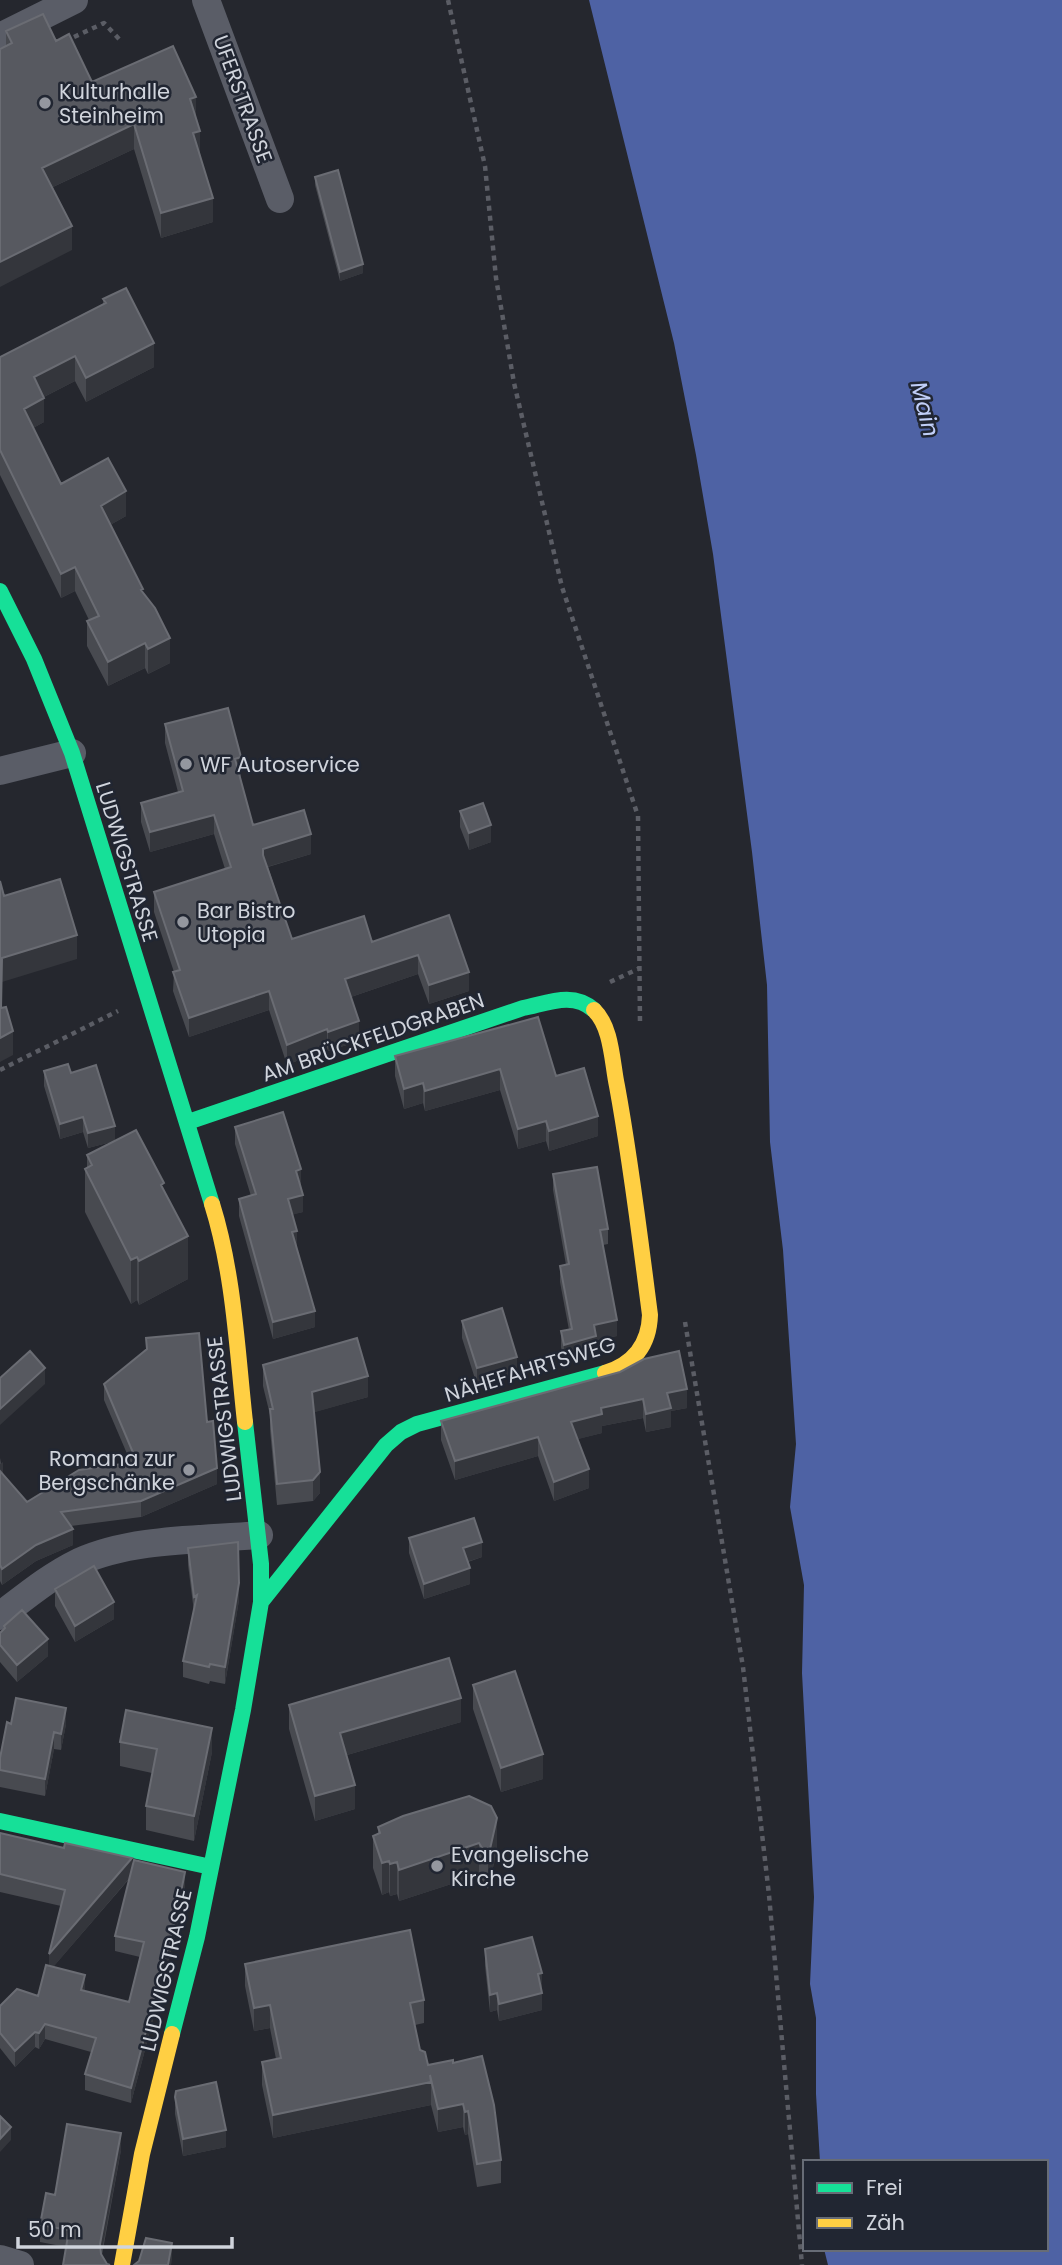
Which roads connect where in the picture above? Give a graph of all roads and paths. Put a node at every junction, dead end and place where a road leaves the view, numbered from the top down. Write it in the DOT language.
graph roads {
  1 [pos="74,0"];
  2 [pos="206,0"];
  3 [pos="449,0"];
  4 [pos="0,37"];
  5 [pos="74,37"];
  6 [pos="120,40"];
  7 [pos="280,199"];
  8 [pos="0,591"];
  9 [pos="72,753"];
  10 [pos="0,771"];
  11 [pos="148,997"];
  12 [pos="573,998"];
  13 [pos="640,1027"];
  14 [pos="0,1070"];
  15 [pos="188,1122"];
  16 [pos="684,1313"];
  17 [pos="259,1535"];
  18 [pos="261,1602"];
  19 [pos="0,1616"];
  20 [pos="0,1821"];
  21 [pos="211,1867"];
  22 [pos="0,2259"];
  23 [pos="20,2265"];
  24 [pos="122,2265"];
  25 [pos="802,2265"];
  1 -- 4 [label="street"];
  2 -- 7 [label="street, UFERSTRASSE"];
  3 -- 13 [label="path"];
  5 -- 6 [label="path"];
  8 -- 9 [label="main road, LUDWIGSTRASSE"];
  9 -- 10 [label="street"];
  9 -- 11 [label="main road, LUDWIGSTRASSE"];
  11 -- 14 [label="path"];
  11 -- 15 [label="main road, LUDWIGSTRASSE"];
  12 -- 15 [label="main road, AM BRÜCKFELDGRABEN"];
  12 -- 18 [label="main road, NÄHEFAHRTSWEG"];
  15 -- 17 [label="main road, LUDWIGSTRASSE"];
  16 -- 25 [label="path"];
  17 -- 18 [label="main road, LUDWIGSTRASSE"];
  17 -- 19 [label="street"];
  18 -- 21 [label="main road, LUDWIGSTRASSE"];
  20 -- 21 [label="main road"];
  21 -- 24 [label="main road, LUDWIGSTRASSE"];
  22 -- 23 [label="street"];
}
